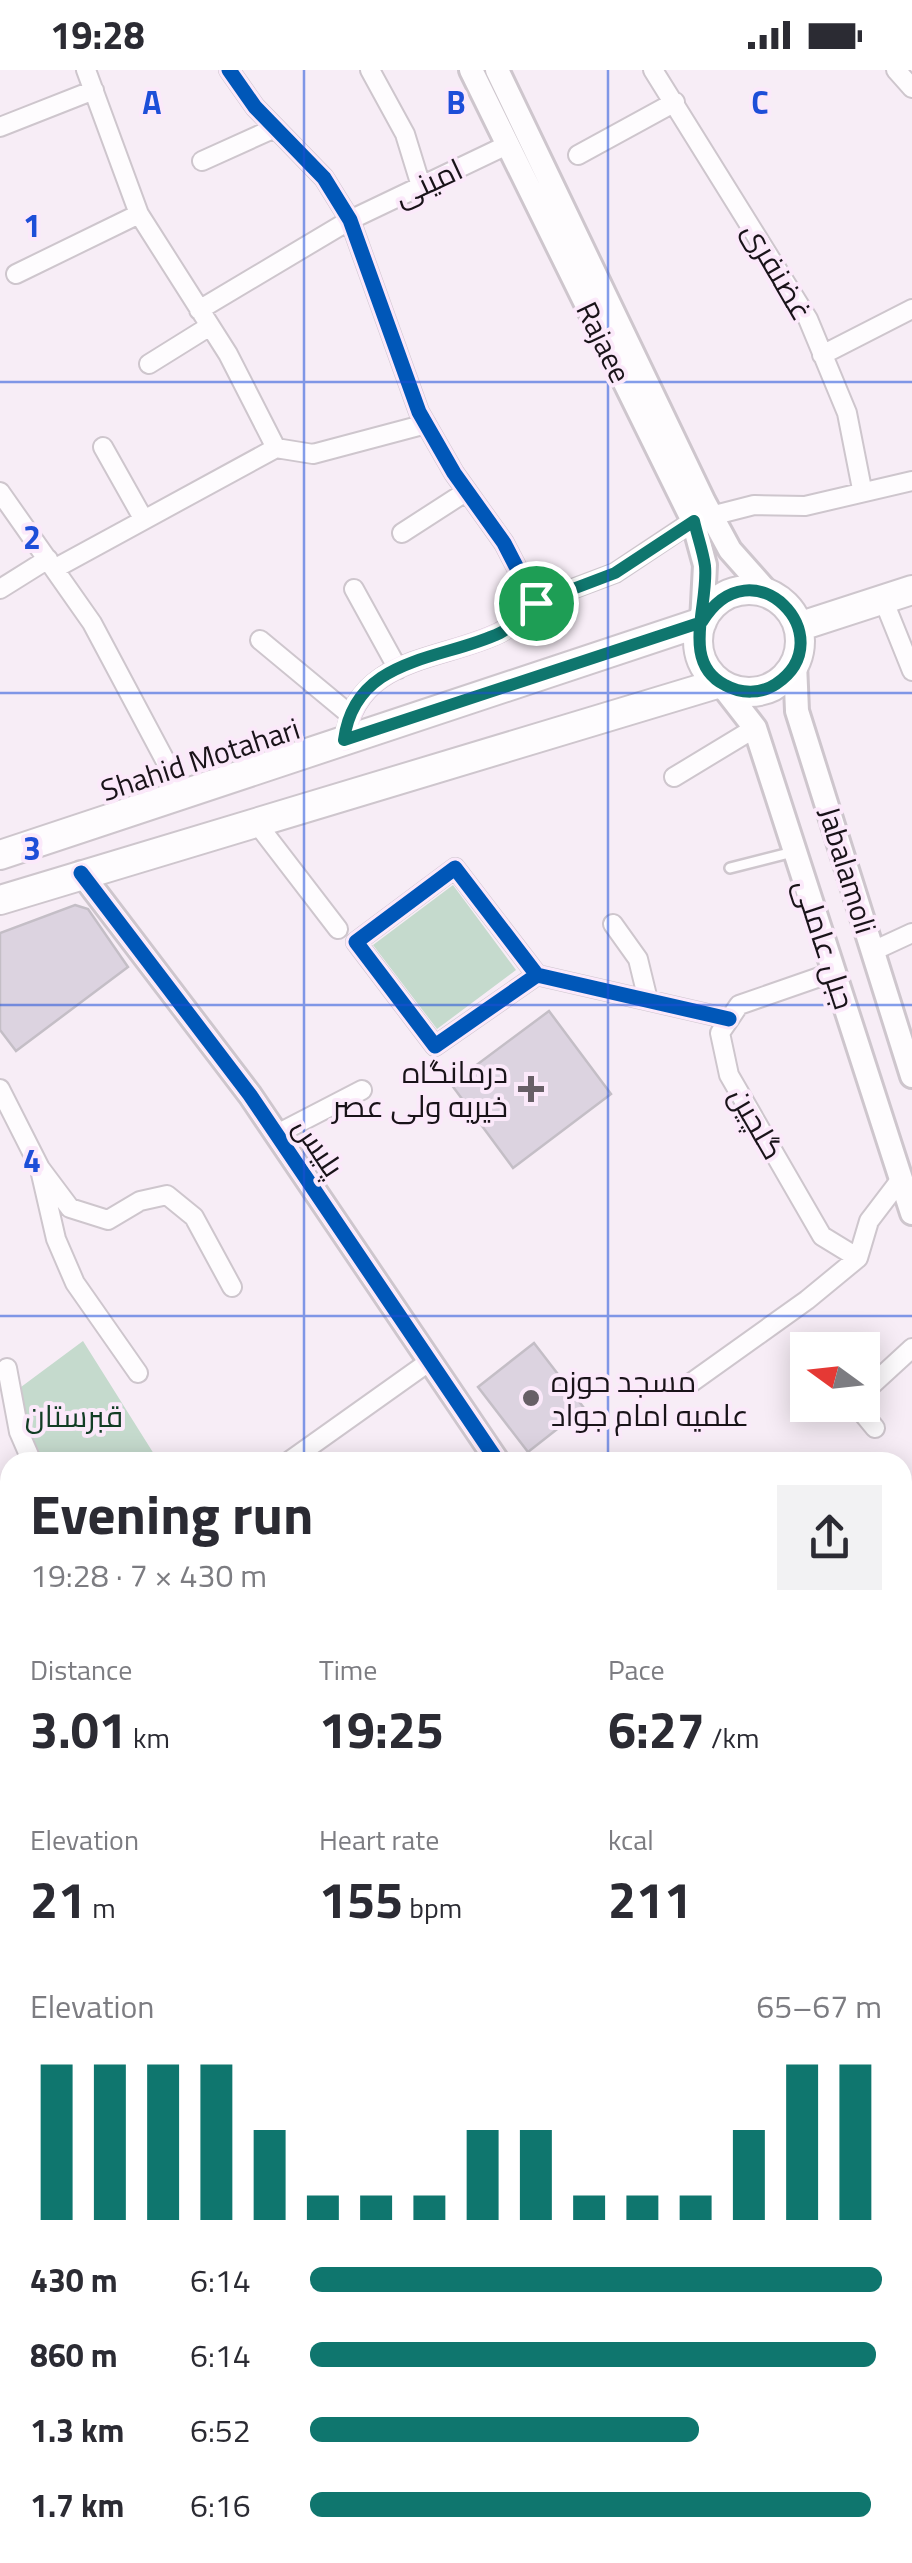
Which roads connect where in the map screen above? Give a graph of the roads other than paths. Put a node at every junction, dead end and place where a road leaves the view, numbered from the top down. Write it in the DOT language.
graph roads {
  1 [pos="86,70"];
  2 [pos="229,70"];
  3 [pos="370,70"];
  4 [pos="471,70"];
  5 [pos="497,70"];
  6 [pos="653,70"];
  7 [pos="896,70"];
  8 [pos="912,88"];
  9 [pos="94,90"];
  10 [pos="675,102"];
  11 [pos="0,127"];
  12 [pos="275,128"];
  13 [pos="507,145"];
  14 [pos="578,155"];
  15 [pos="202,161"];
  16 [pos="421,186"];
  17 [pos="139,214"];
  18 [pos="350,220"];
  19 [pos="16,274"];
  20 [pos="912,309"];
  21 [pos="204,318"];
  22 [pos="822,355"];
  23 [pos="149,364"];
  24 [pos="426,424"];
  25 [pos="103,447"];
  26 [pos="276,448"];
  27 [pos="912,480"];
  28 [pos="862,490"];
  29 [pos="466,491"];
  30 [pos="0,492"];
  31 [pos="702,518"];
  32 [pos="144,520"];
  33 [pos="402,533"];
  34 [pos="51,564"];
  35 [pos="0,590"];
  36 [pos="354,590"];
  37 [pos="912,590"];
  38 [pos="770,594"];
  39 [pos="883,599"];
  40 [pos="536,603"];
  41 [pos="702,622"];
  42 [pos="798,626"];
  43 [pos="260,640"];
  44 [pos="795,663"];
  45 [pos="398,669"];
  46 [pos="912,671"];
  47 [pos="720,683"];
  48 [pos="346,727"];
  49 [pos="803,729"];
  50 [pos="757,733"];
  51 [pos="674,777"];
  52 [pos="182,794"];
  53 [pos="255,821"];
  54 [pos="795,852"];
  55 [pos="0,855"];
  56 [pos="730,868"];
  57 [pos="81,872"];
  58 [pos="0,900"];
  59 [pos="612,924"];
  60 [pos="338,929"];
  61 [pos="912,933"];
  62 [pos="873,951"];
  63 [pos="834,972"];
  64 [pos="537,975"];
  65 [pos="648,1000"];
  66 [pos="729,1019"];
  67 [pos="912,1076"];
  68 [pos="0,1089"];
  69 [pos="362,1090"];
  70 [pos="276,1134"];
  71 [pos="40,1168"];
  72 [pos="902,1179"];
  73 [pos="912,1213"];
  74 [pos="858,1258"];
  75 [pos="232,1287"];
  76 [pos="912,1348"];
  77 [pos="430,1360"];
  78 [pos="8,1368"];
  79 [pos="138,1373"];
  80 [pos="880,1377"];
  81 [pos="688,1385"];
  82 [pos="870,1422"];
  83 [pos="875,1428"];
  84 [pos="27,1452"];
  85 [pos="302,1452"];
  86 [pos="491,1452"];
  1 -- 9 [label="street"];
  2 -- 12 [label="street"];
  3 -- 16 [label="street"];
  4 -- 13 [label="main road, Rajaee"];
  5 -- 31 [label="main road, Rajaee"];
  6 -- 10 [label="street, غضنفری"];
  7 -- 8 [label="street"];
  9 -- 11 [label="street"];
  9 -- 17 [label="street"];
  10 -- 14 [label="street"];
  10 -- 22 [label="street, غضنفری"];
  12 -- 15 [label="street"];
  12 -- 18 [label="street"];
  13 -- 16 [label="street, امینی"];
  13 -- 31 [label="main road, Rajaee"];
  16 -- 18 [label="street, امینی"];
  17 -- 19 [label="street"];
  17 -- 21 [label="street"];
  18 -- 21 [label="street, امینی"];
  18 -- 24 [label="street"];
  20 -- 22 [label="street"];
  21 -- 23 [label="street, امینی"];
  21 -- 26 [label="street"];
  22 -- 28 [label="street, غضنفری"];
  24 -- 26 [label="street"];
  24 -- 29 [label="street"];
  25 -- 32 [label="street"];
  26 -- 32 [label="street"];
  27 -- 28 [label="street"];
  28 -- 31 [label="street"];
  29 -- 33 [label="street"];
  29 -- 40 [label="street"];
  30 -- 34 [label="street"];
  31 -- 38 [label="main road, Rajaee"];
  31 -- 40 [label="street"];
  31 -- 41 [label="main road, Rajaee"];
  32 -- 34 [label="street"];
  34 -- 35 [label="street"];
  34 -- 52 [label="street"];
  36 -- 45 [label="street"];
  37 -- 39 [label="main road"];
  38 -- 41 [label="main road"];
  38 -- 42 [label="main road"];
  39 -- 42 [label="main road"];
  39 -- 46 [label="street"];
  40 -- 45 [label="street"];
  41 -- 47 [label="main road"];
  41 -- 48 [label="main road, Shahid Motahari"];
  42 -- 44 [label="main road"];
  43 -- 48 [label="street"];
  44 -- 47 [label="main road"];
  44 -- 49 [label="main road, Jabalamoli"];
  45 -- 48 [label="street"];
  47 -- 50 [label="main road, جبل عاملی"];
  47 -- 53 [label="main road"];
  48 -- 52 [label="main road, Shahid Motahari"];
  49 -- 50 [label="main road"];
  49 -- 62 [label="main road, Jabalamoli"];
  50 -- 51 [label="street"];
  50 -- 54 [label="main road, جبل عاملی"];
  52 -- 55 [label="main road, Shahid Motahari"];
  53 -- 57 [label="main road"];
  53 -- 60 [label="street"];
  54 -- 56 [label="lane"];
  54 -- 63 [label="main road, جبل عاملی"];
  57 -- 58 [label="main road"];
  57 -- 70 [label="main road, پلیس"];
  59 -- 65 [label="street"];
  61 -- 62 [label="street"];
  62 -- 67 [label="main road, Jabalamoli"];
  63 -- 66 [label="street"];
  63 -- 72 [label="main road, جبل عاملی"];
  64 -- 64 [label="street"];
  64 -- 65 [label="street"];
  65 -- 66 [label="street"];
  66 -- 74 [label="street, گلچین"];
  68 -- 71 [label="street"];
  69 -- 70 [label="street"];
  70 -- 77 [label="main road, پلیس"];
  71 -- 75 [label="street"];
  71 -- 79 [label="street"];
  72 -- 73 [label="main road, جبل عاملی"];
  72 -- 74 [label="street"];
  74 -- 81 [label="street"];
  76 -- 80 [label="street"];
  77 -- 85 [label="street"];
  77 -- 86 [label="main road, پلیس"];
  78 -- 84 [label="street"];
  82 -- 83 [label="street"];
}
